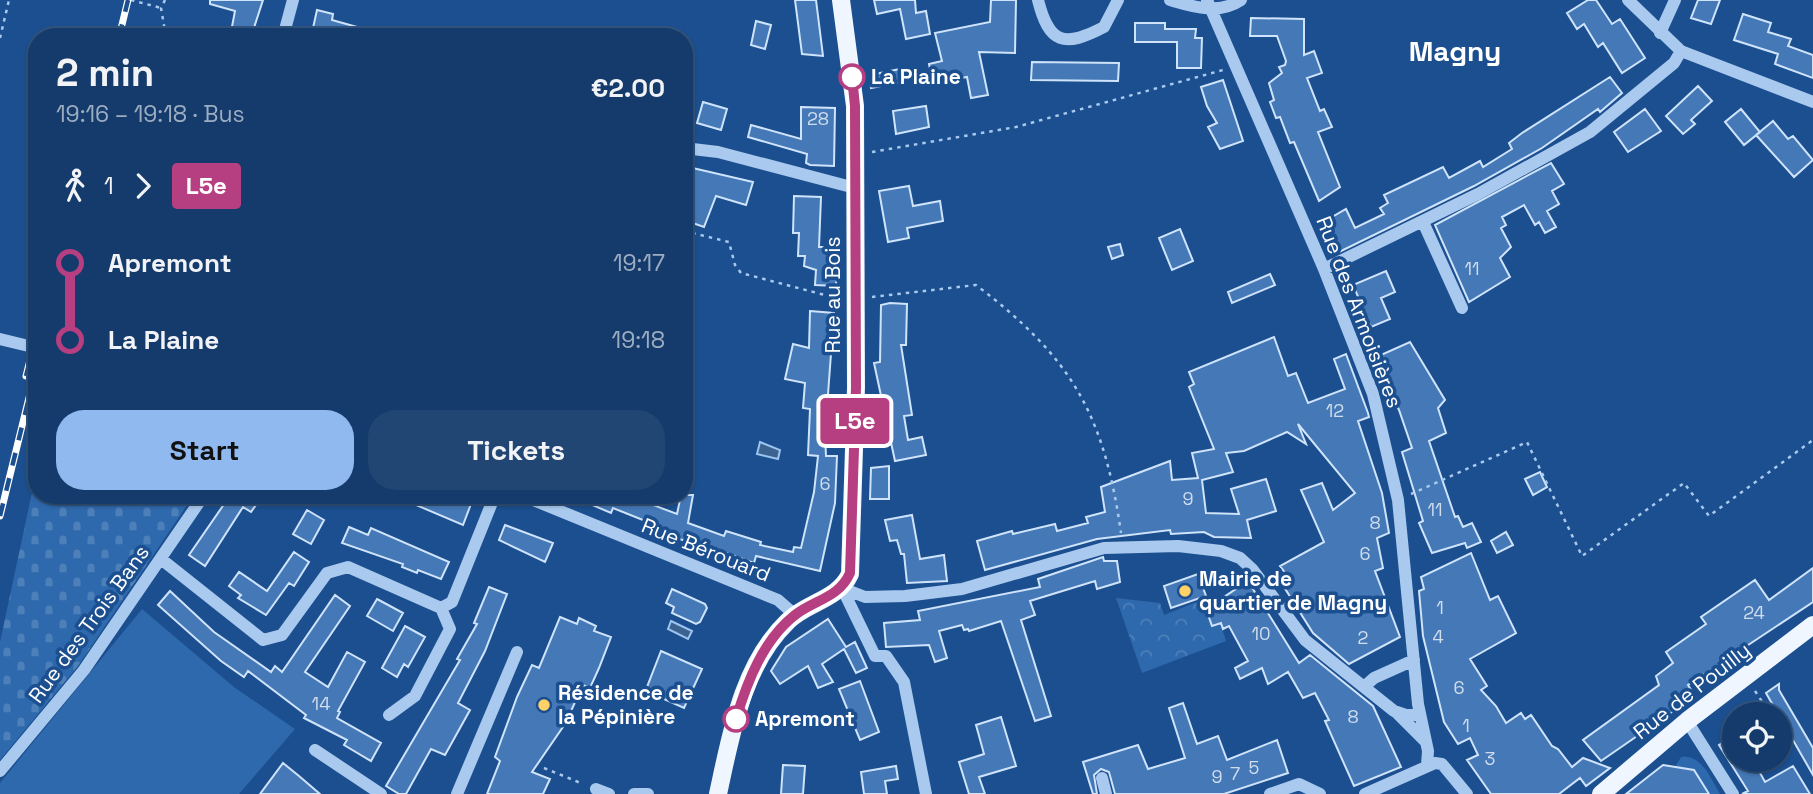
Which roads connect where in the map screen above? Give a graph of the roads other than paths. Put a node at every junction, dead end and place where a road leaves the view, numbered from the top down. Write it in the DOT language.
graph roads {
  1 [pos="293,0"];
  2 [pos="841,0"];
  3 [pos="1038,0"];
  4 [pos="1118,0"];
  5 [pos="1170,0"];
  6 [pos="1241,0"];
  7 [pos="1629,0"];
  8 [pos="1675,0"];
  9 [pos="1209,5"];
  10 [pos="285,28"];
  11 [pos="1660,33"];
  12 [pos="1681,51"];
  13 [pos="1813,102"];
  14 [pos="693,149"];
  15 [pos="855,188"];
  16 [pos="1423,222"];
  17 [pos="1324,269"];
  18 [pos="1462,307"];
  19 [pos="0,339"];
  20 [pos="28,346"];
  21 [pos="198,504"];
  22 [pos="491,504"];
  23 [pos="543,504"];
  24 [pos="161,559"];
  25 [pos="842,588"];
  26 [pos="441,608"];
  27 [pos="795,615"];
  28 [pos="1813,625"];
  29 [pos="517,652"];
  30 [pos="1413,660"];
  31 [pos="1365,687"];
  32 [pos="1394,710"];
  33 [pos="389,715"];
  34 [pos="1419,715"];
  35 [pos="1687,721"];
  36 [pos="1427,743"];
  37 [pos="315,750"];
  38 [pos="1442,764"];
  39 [pos="1427,765"];
  40 [pos="0,771"];
  41 [pos="1102,778"];
  42 [pos="596,789"];
  43 [pos="381,794"];
  44 [pos="457,794"];
  45 [pos="609,794"];
  46 [pos="634,794"];
  47 [pos="648,794"];
  48 [pos="718,794"];
  49 [pos="926,794"];
  50 [pos="1106,794"];
  51 [pos="1270,794"];
  52 [pos="1320,794"];
  53 [pos="1365,794"];
  54 [pos="1467,794"];
  55 [pos="1601,794"];
  56 [pos="1733,794"];
  1 -- 10 [label="street"];
  2 -- 15 [label="main road, Rue au Bois"];
  3 -- 4 [label="street"];
  5 -- 9 [label="street"];
  6 -- 9 [label="street"];
  7 -- 11 [label="street"];
  8 -- 11 [label="street"];
  9 -- 17 [label="street, Rue des Armoisières"];
  11 -- 12 [label="street"];
  12 -- 13 [label="street"];
  12 -- 16 [label="street"];
  14 -- 15 [label="street"];
  15 -- 25 [label="main road, Rue au Bois"];
  16 -- 17 [label="street"];
  16 -- 18 [label="street"];
  17 -- 30 [label="street, Rue des Armoisières"];
  19 -- 20 [label="street"];
  21 -- 24 [label="street, Rue des Trois Bans"];
  22 -- 26 [label="street"];
  23 -- 27 [label="street, Rue Bérouard"];
  24 -- 26 [label="street"];
  24 -- 40 [label="street, Rue des Trois Bans"];
  25 -- 27 [label="main road"];
  25 -- 31 [label="street"];
  25 -- 49 [label="street"];
  26 -- 33 [label="street"];
  27 -- 48 [label="main road"];
  28 -- 35 [label="main road, Rue de Pouilly"];
  29 -- 44 [label="street"];
  30 -- 31 [label="street"];
  30 -- 34 [label="street, Rue des Armoisières"];
  31 -- 32 [label="street"];
  32 -- 34 [label="street"];
  32 -- 36 [label="street"];
  34 -- 36 [label="street, Rue des Armoisières"];
  35 -- 55 [label="main road, Rue de Pouilly"];
  35 -- 56 [label="street"];
  36 -- 38 [label="street"];
  36 -- 39 [label="street"];
  37 -- 43 [label="street"];
  38 -- 39 [label="street"];
  38 -- 54 [label="street"];
  39 -- 53 [label="street"];
  41 -- 50 [label="street"];
  42 -- 45 [label="street"];
  46 -- 47 [label="street"];
  51 -- 52 [label="street"];
}
